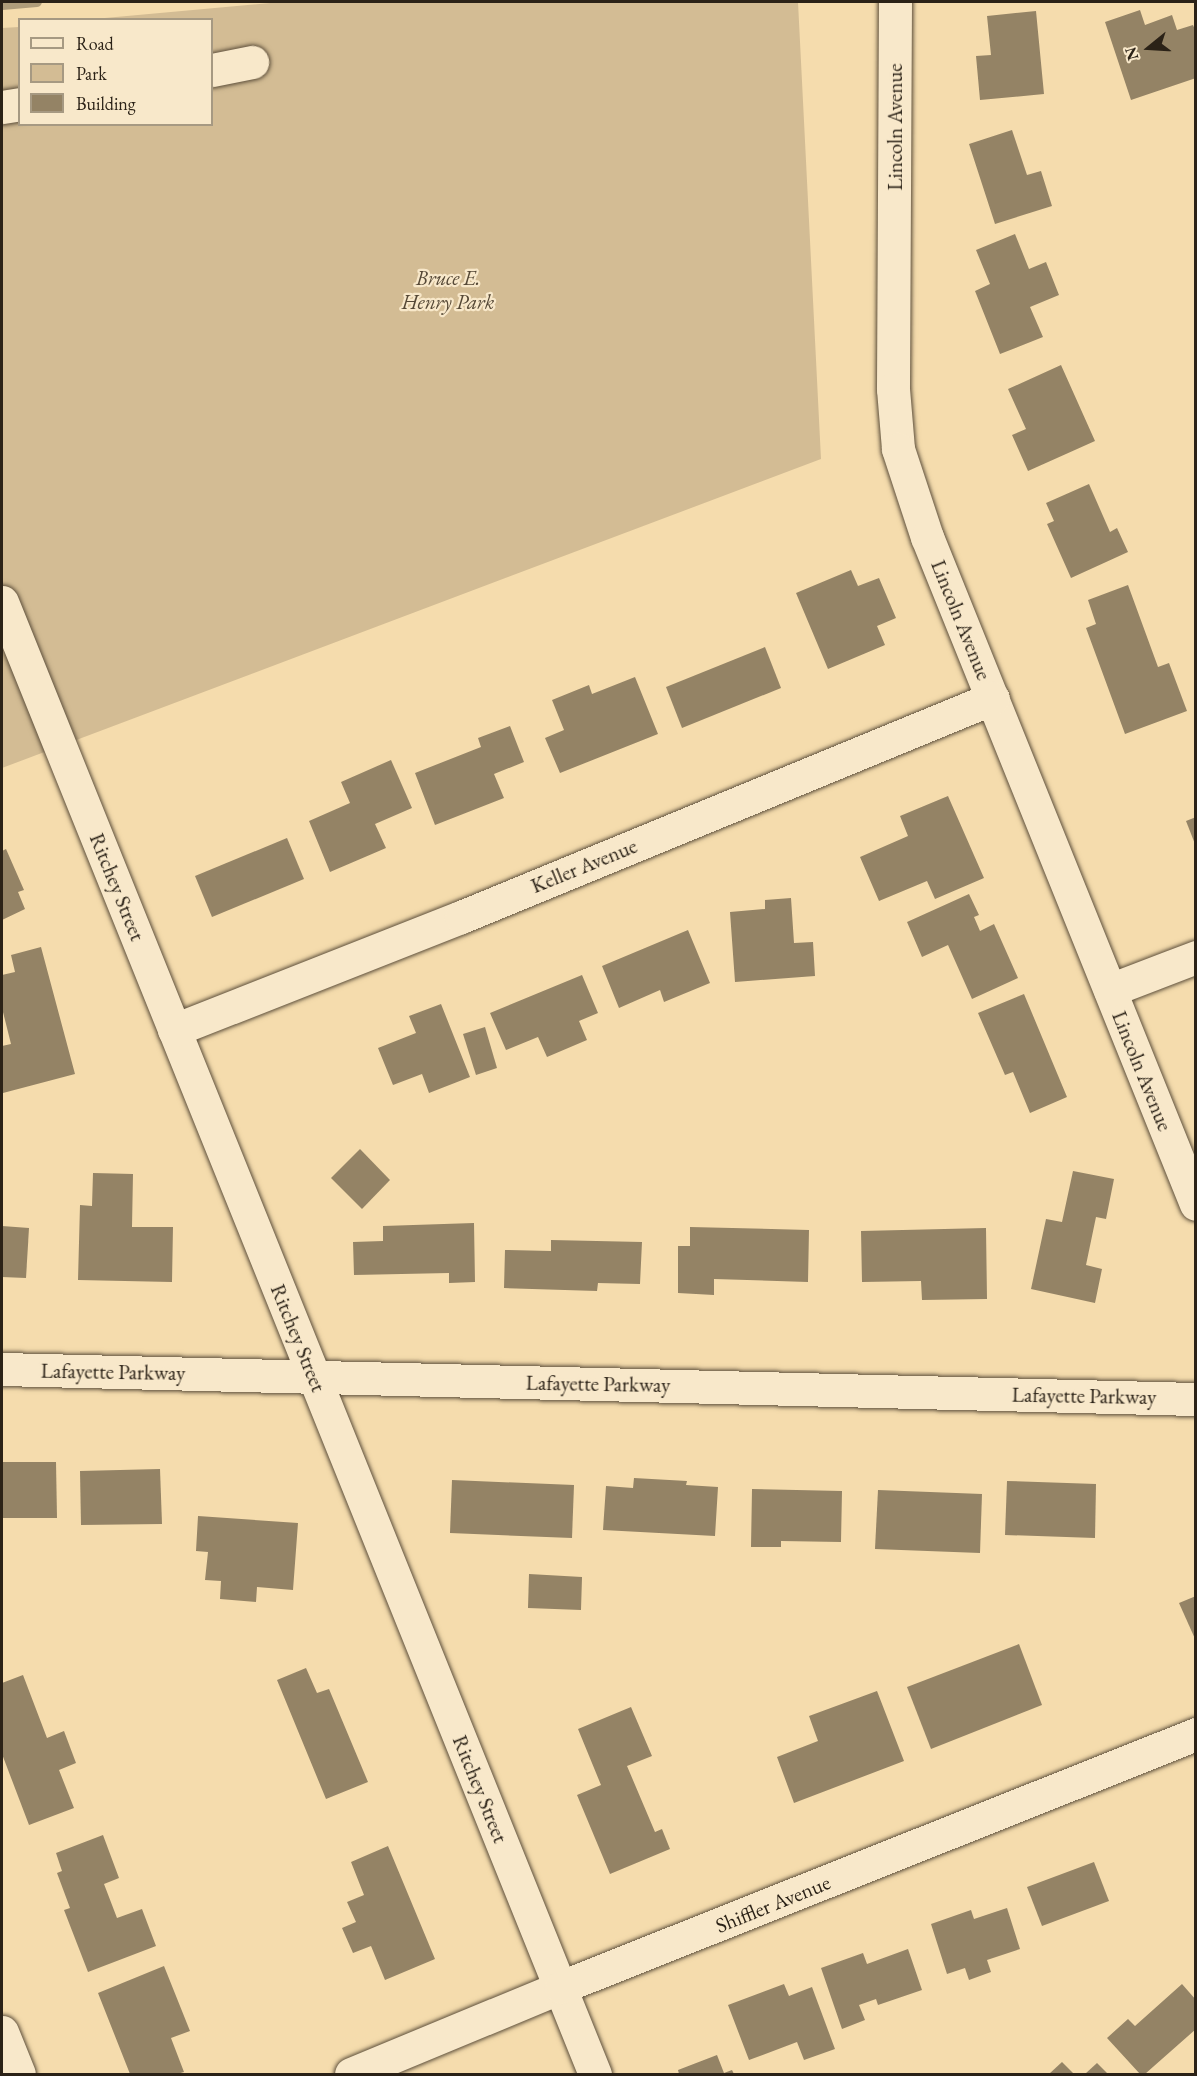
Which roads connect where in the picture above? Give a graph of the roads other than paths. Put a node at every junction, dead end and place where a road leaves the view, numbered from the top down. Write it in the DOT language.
graph roads {
  1 [pos="895,2"];
  2 [pos="252,62"];
  3 [pos="213,70"];
  4 [pos="18,104"];
  5 [pos="2,107"];
  6 [pos="2,602"];
  7 [pos="993,698"];
  8 [pos="1196,957"];
  9 [pos="1110,990"];
  10 [pos="174,1030"];
  11 [pos="1196,1204"];
  12 [pos="2,1369"];
  13 [pos="314,1377"];
  14 [pos="1196,1399"];
  15 [pos="1196,1734"];
  16 [pos="561,1988"];
  17 [pos="2,2032"];
  18 [pos="19,2074"];
  19 [pos="351,2074"];
  20 [pos="595,2074"];
  1 -- 7 [label="street, Lincoln Avenue"];
  2 -- 3 [label="street"];
  4 -- 5 [label="street"];
  6 -- 10 [label="street, Ritchey Street"];
  7 -- 9 [label="street, Lincoln Avenue"];
  7 -- 10 [label="street, Keller Avenue"];
  8 -- 9 [label="street"];
  9 -- 11 [label="street, Lincoln Avenue"];
  10 -- 13 [label="street, Ritchey Street"];
  12 -- 13 [label="street, Lafayette Parkway"];
  13 -- 14 [label="street, Lafayette Parkway"];
  13 -- 16 [label="street, Ritchey Street"];
  15 -- 16 [label="street, Shiffler Avenue"];
  16 -- 19 [label="street, Shiffler Avenue"];
  16 -- 20 [label="street, Ritchey Street"];
  17 -- 18 [label="street"];
}
